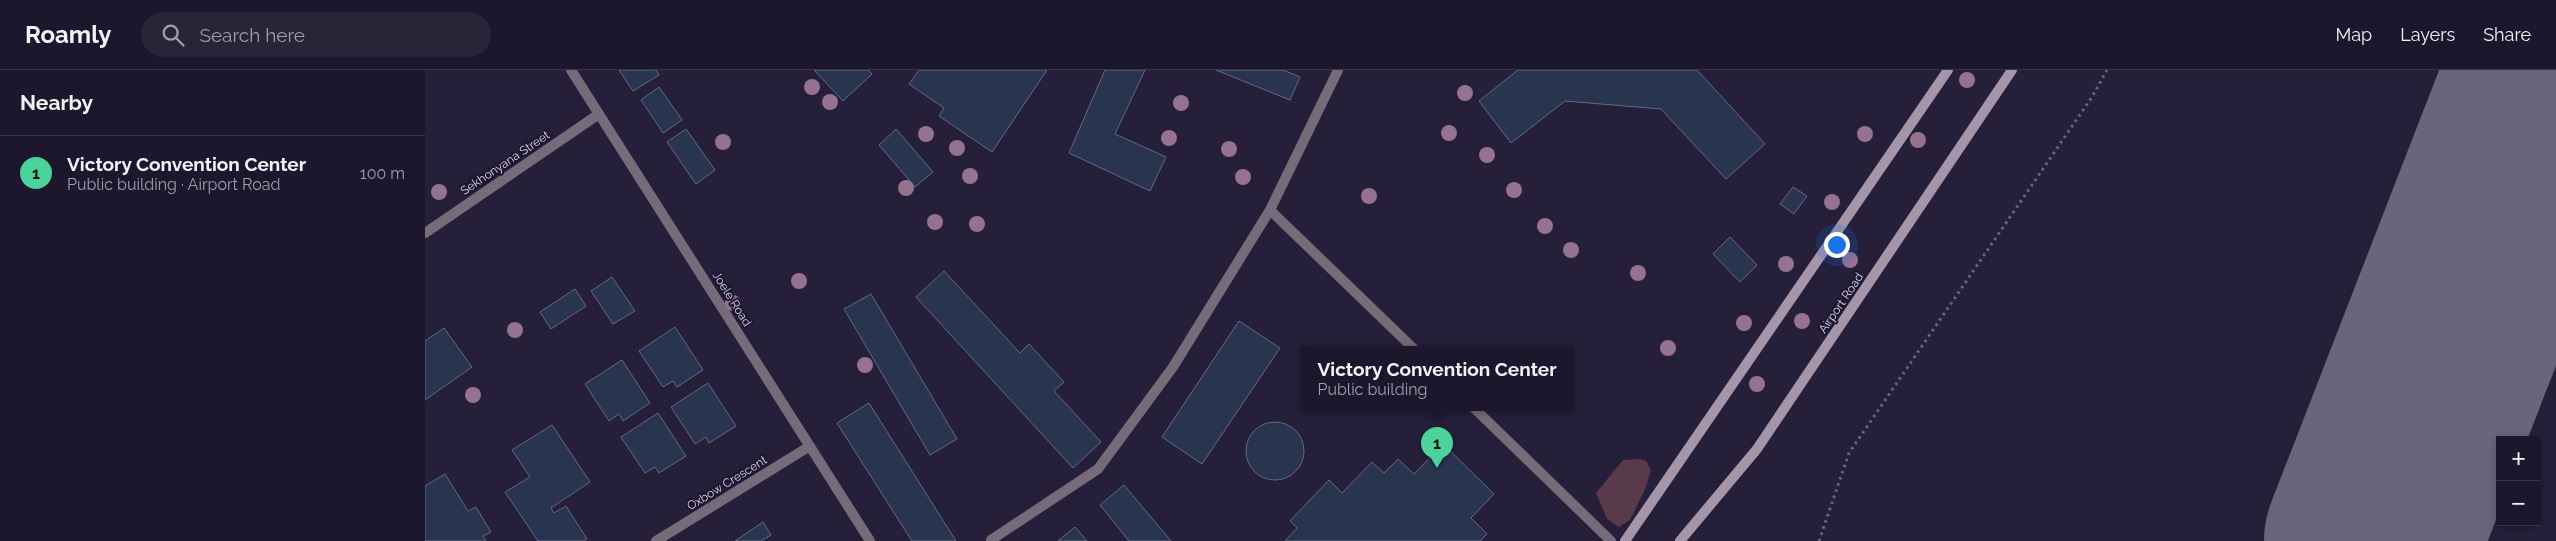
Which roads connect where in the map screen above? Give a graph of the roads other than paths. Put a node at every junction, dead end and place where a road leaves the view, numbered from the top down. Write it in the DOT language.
graph roads {
  1 [pos="571,70"];
  2 [pos="1338,70"];
  3 [pos="1948,70"];
  4 [pos="2012,70"];
  5 [pos="599,114"];
  6 [pos="1270,210"];
  7 [pos="425,233"];
  8 [pos="1411,346"];
  9 [pos="1477,411"];
  10 [pos="810,446"];
  11 [pos="991,540"];
  12 [pos="656,541"];
  13 [pos="870,541"];
  14 [pos="1611,541"];
  15 [pos="1625,541"];
  16 [pos="1680,541"];
  1 -- 5 [label="street, Joele Road"];
  2 -- 6 [label="street"];
  3 -- 15 [label="main road"];
  4 -- 16 [label="main road, Airport Road"];
  5 -- 7 [label="street, Sekhonyana Street"];
  5 -- 10 [label="street, Joele Road"];
  6 -- 8 [label="street"];
  6 -- 11 [label="street"];
  9 -- 14 [label="street"];
  10 -- 12 [label="street, Oxbow Crescent"];
  10 -- 13 [label="street, Joele Road"];
}
